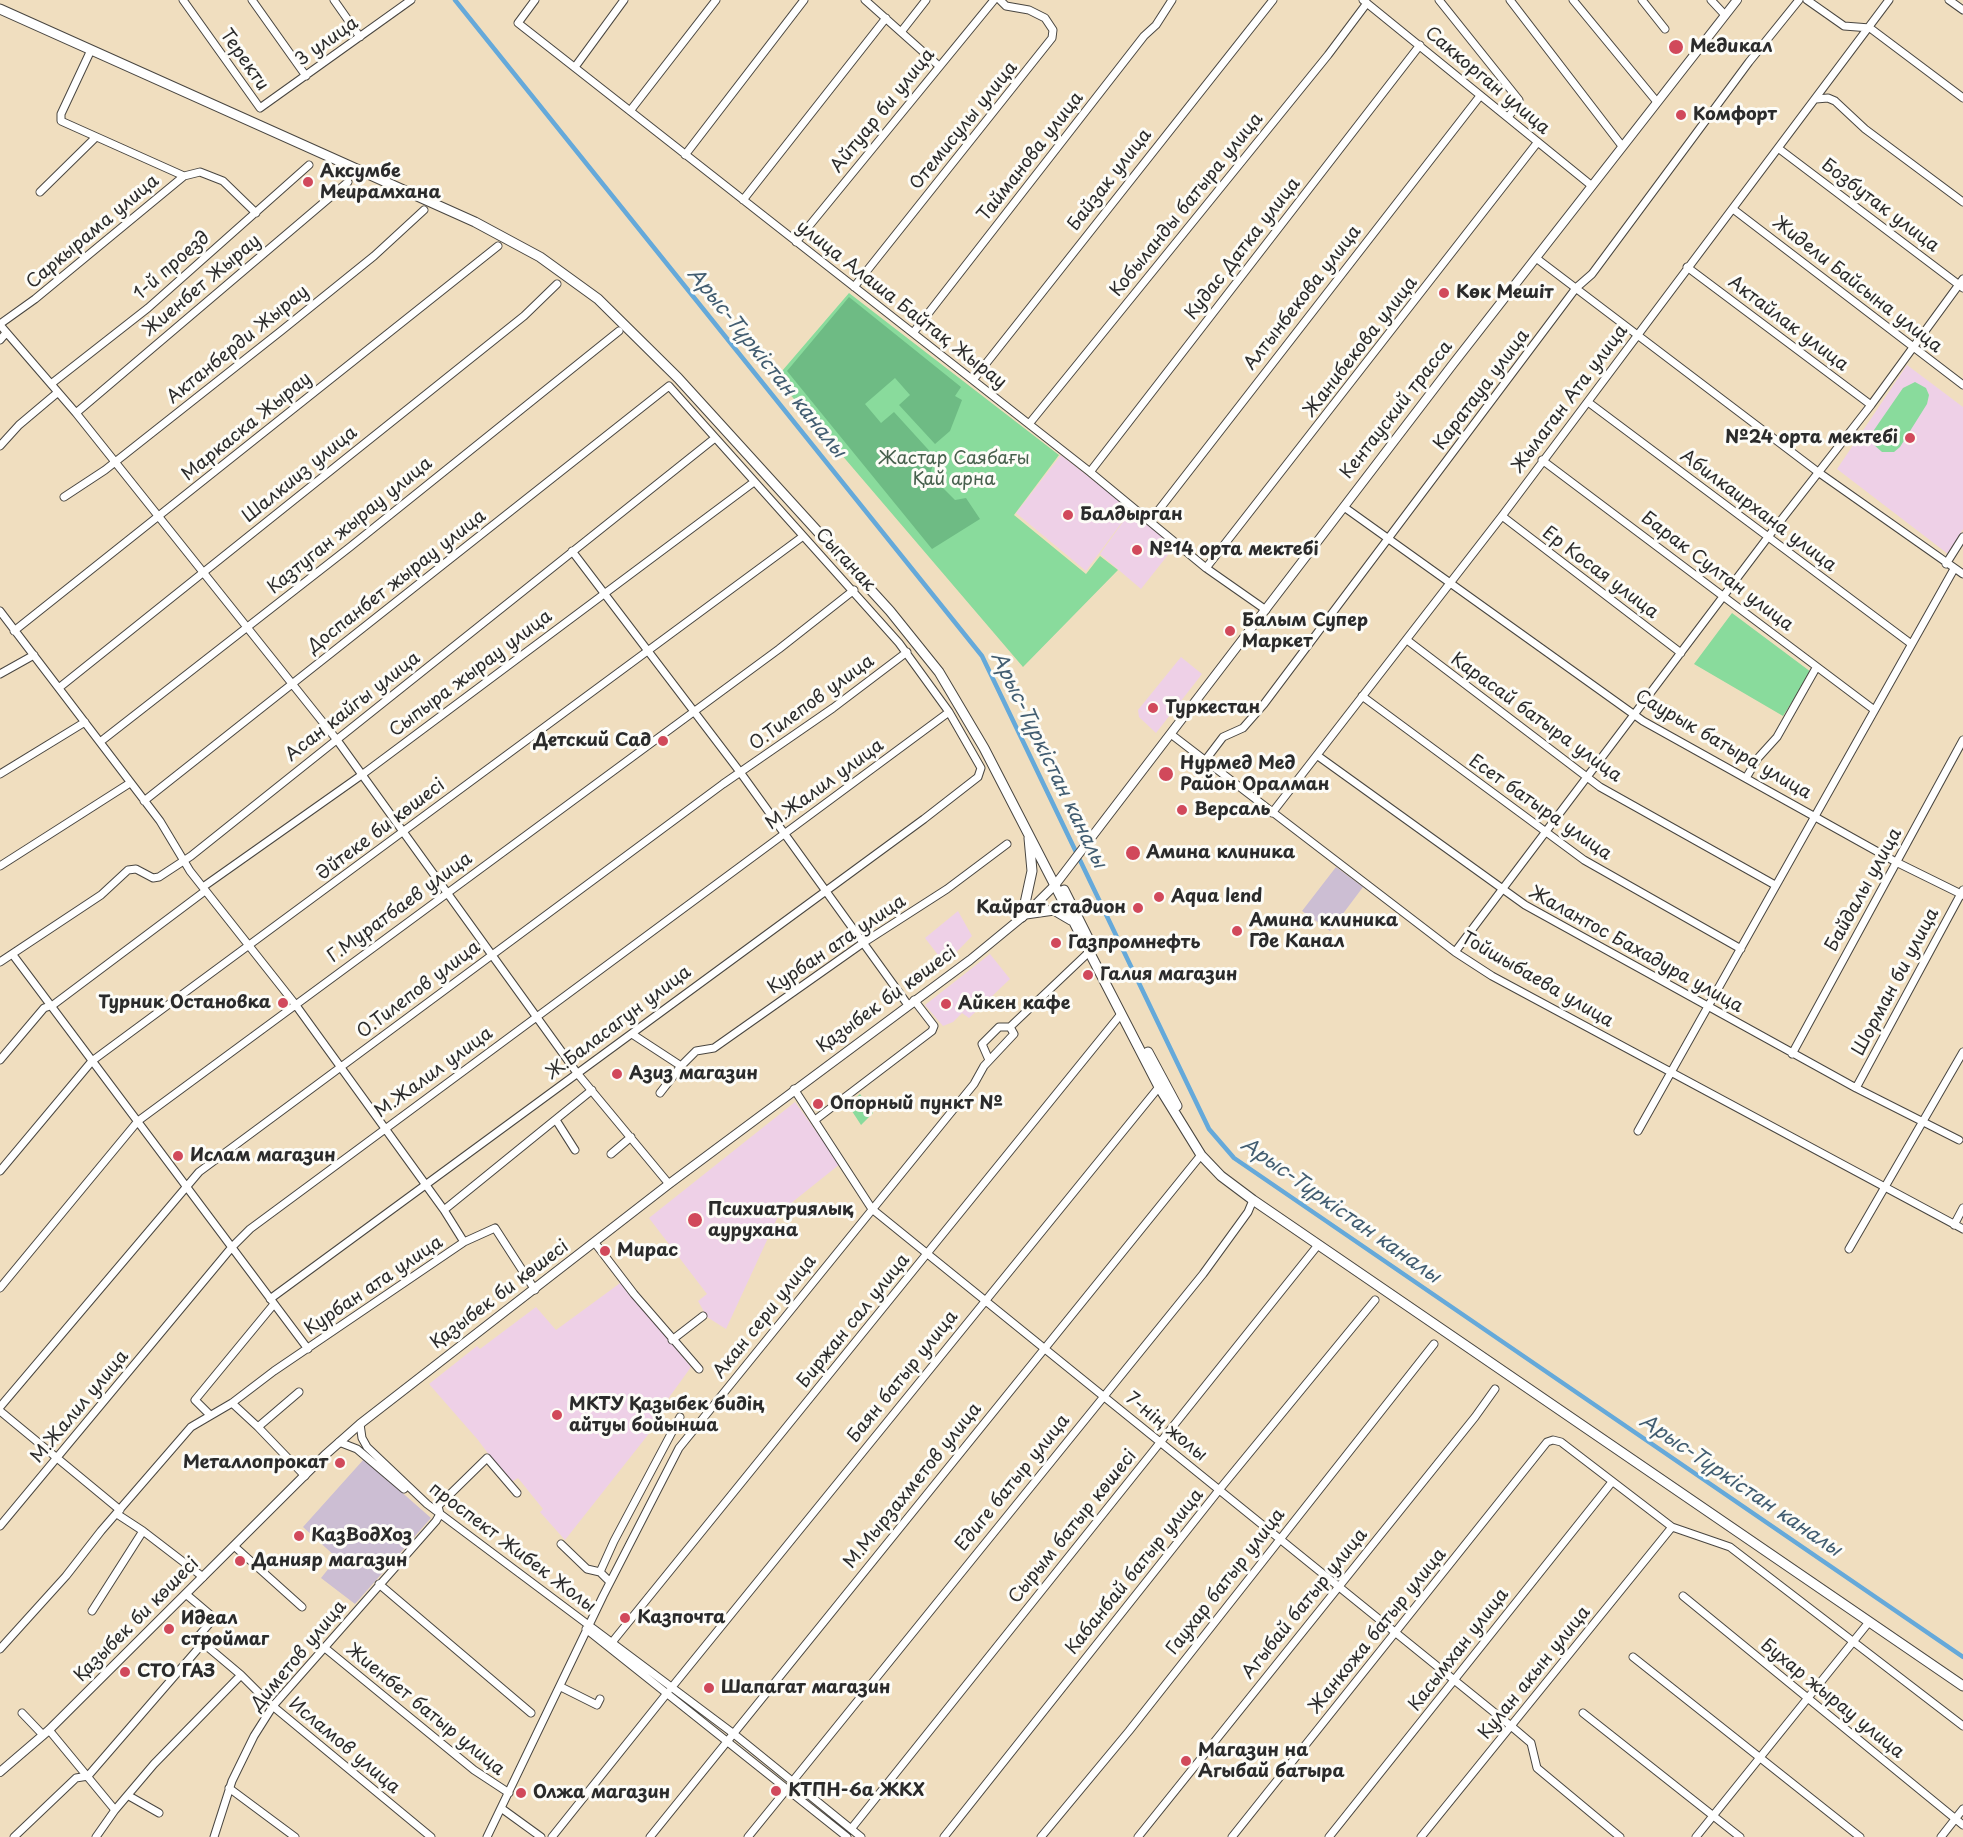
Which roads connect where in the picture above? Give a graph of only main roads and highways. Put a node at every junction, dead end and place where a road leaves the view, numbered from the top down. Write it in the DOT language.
graph roads {
  1 [pos="1737,0"];
  2 [pos="0,3"];
  3 [pos="0,9"];
  4 [pos="1029,836"];
  5 [pos="1071,865"];
  6 [pos="1057,883"];
  7 [pos="1024,916"];
  8 [pos="1071,920"];
  9 [pos="1963,1679"];
  10 [pos="1963,1686"];
  11 [pos="2,1766"];
  1 -- 5 [label="main road, Кентауский трасса"];
  2 -- 6 [label="highway"];
  3 -- 4 [label="highway"];
  4 -- 6 [label="highway"];
  4 -- 7 [label="highway"];
  5 -- 6 [label="main road, Қазыбек би көшесі"];
  6 -- 7 [label="main road, Қазыбек би көшесі"];
  6 -- 8 [label="highway"];
  6 -- 9 [label="highway"];
  7 -- 8 [label="highway"];
  7 -- 11 [label="main road, Қазыбек би көшесі"];
  8 -- 10 [label="highway"];
}
